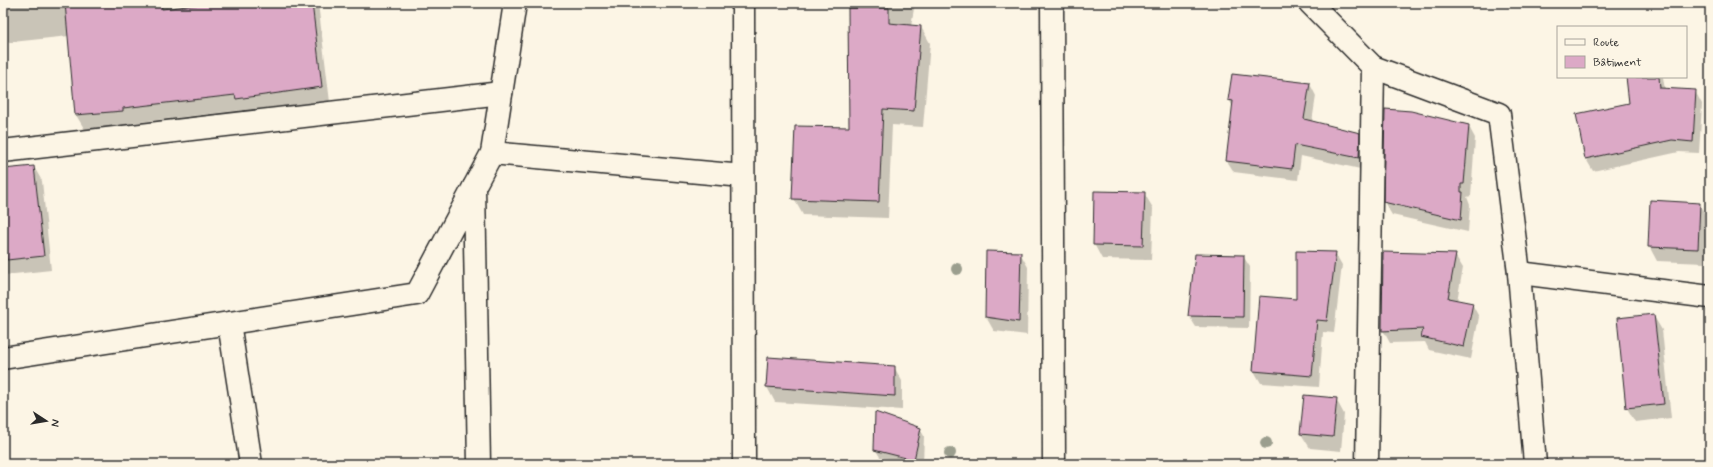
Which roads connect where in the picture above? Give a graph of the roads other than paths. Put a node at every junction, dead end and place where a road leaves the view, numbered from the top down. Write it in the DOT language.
graph roads {
  1 [pos="514,3"];
  2 [pos="743,3"];
  3 [pos="1052,3"];
  4 [pos="1310,3"];
  5 [pos="1373,67"];
  6 [pos="501,94"];
  7 [pos="3,151"];
  8 [pos="492,153"];
  9 [pos="743,176"];
  10 [pos="474,186"];
  11 [pos="1519,273"];
  12 [pos="1710,297"];
  13 [pos="229,323"];
  14 [pos="3,358"];
  15 [pos="251,464"];
  16 [pos="479,464"];
  17 [pos="744,464"];
  18 [pos="1054,464"];
  19 [pos="1367,464"];
  20 [pos="1535,464"];
  1 -- 6 [label="street"];
  2 -- 9 [label="street"];
  3 -- 18 [label="street"];
  4 -- 5 [label="street"];
  5 -- 11 [label="street"];
  5 -- 19 [label="street"];
  6 -- 7 [label="street"];
  6 -- 8 [label="street"];
  8 -- 9 [label="street"];
  8 -- 10 [label="street"];
  9 -- 17 [label="street"];
  10 -- 13 [label="street"];
  10 -- 16 [label="street"];
  11 -- 12 [label="street"];
  11 -- 20 [label="street"];
  13 -- 14 [label="street"];
  13 -- 15 [label="street"];
}
